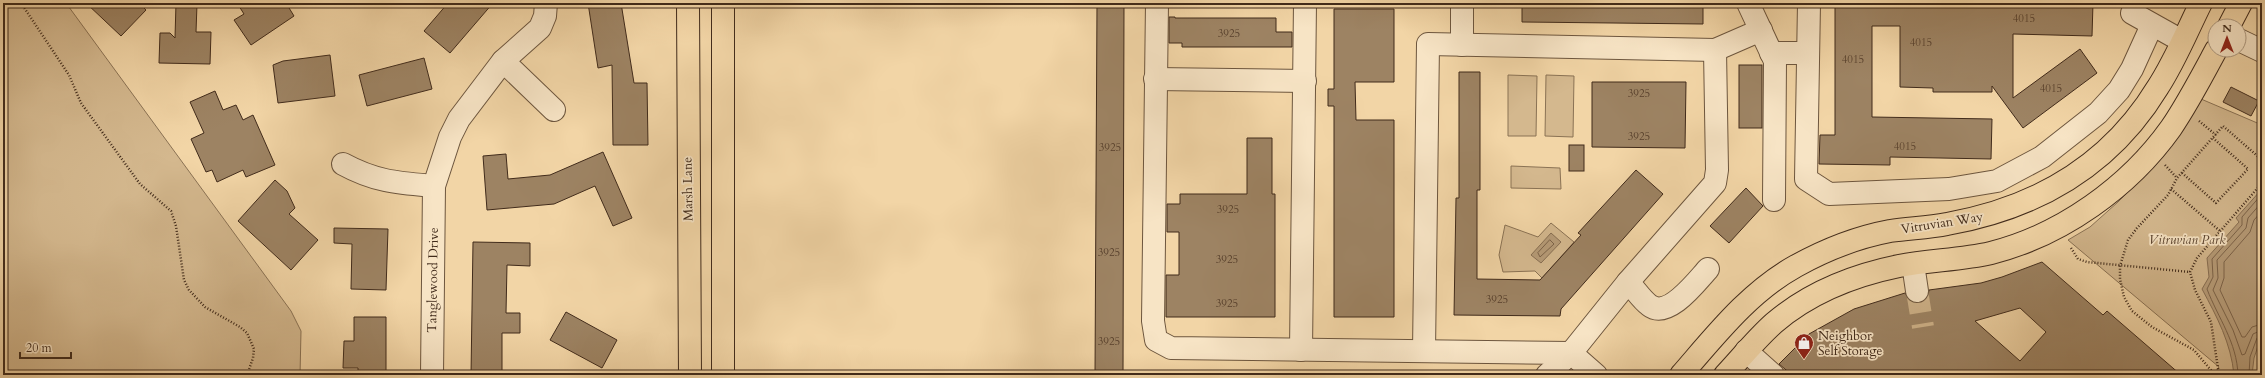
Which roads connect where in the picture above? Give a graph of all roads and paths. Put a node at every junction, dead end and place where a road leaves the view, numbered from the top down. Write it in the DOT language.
graph roads {
  1 [pos="22,3"];
  2 [pos="546,3"];
  3 [pos="688,3"];
  4 [pos="723,3"];
  5 [pos="1157,3"];
  6 [pos="1305,3"];
  7 [pos="1462,3"];
  8 [pos="1748,3"];
  9 [pos="1809,3"];
  10 [pos="2201,3"];
  11 [pos="2241,3"];
  12 [pos="2132,13"];
  13 [pos="2233,18"];
  14 [pos="2152,25"];
  15 [pos="1761,30"];
  16 [pos="2182,42"];
  17 [pos="2247,44"];
  18 [pos="1462,45"];
  19 [pos="1715,50"];
  20 [pos="2262,51"];
  21 [pos="1771,53"];
  22 [pos="1808,53"];
  23 [pos="2211,58"];
  24 [pos="503,61"];
  25 [pos="1155,79"];
  26 [pos="1305,81"];
  27 [pos="2144,109"];
  28 [pos="554,110"];
  29 [pos="2193,117"];
  30 [pos="2170,128"];
  31 [pos="2216,135"];
  32 [pos="2212,138"];
  33 [pos="688,156"];
  34 [pos="722,158"];
  35 [pos="2161,160"];
  36 [pos="2262,160"];
  37 [pos="343,164"];
  38 [pos="2182,173"];
  39 [pos="2177,178"];
  40 [pos="2262,183"];
  41 [pos="434,186"];
  42 [pos="2171,189"];
  43 [pos="1774,200"];
  44 [pos="2220,231"];
  45 [pos="2071,248"];
  46 [pos="1913,264"];
  47 [pos="2120,266"];
  48 [pos="1708,269"];
  49 [pos="2190,272"];
  50 [pos="1628,282"];
  51 [pos="1917,291"];
  52 [pos="1301,350"];
  53 [pos="1424,351"];
  54 [pos="1746,351"];
  55 [pos="1571,353"];
  56 [pos="247,375"];
  57 [pos="432,375"];
  58 [pos="690,375"];
  59 [pos="723,375"];
  60 [pos="1547,375"];
  61 [pos="1596,375"];
  62 [pos="1681,375"];
  63 [pos="1725,375"];
  64 [pos="1773,375"];
  65 [pos="2215,375"];
  66 [pos="2219,375"];
  1 -- 56 [label="path"];
  2 -- 24 [label="street, Tanglewood Drive"];
  3 -- 33 [label="main road, Marsh Lane"];
  4 -- 34 [label="main road"];
  5 -- 25 [label="street"];
  6 -- 26 [label="street"];
  7 -- 18 [label="street"];
  8 -- 15 [label="street"];
  9 -- 22 [label="street"];
  10 -- 16 [label="main road, Vitruvian Way"];
  11 -- 13 [label="main road"];
  12 -- 14 [label="street"];
  14 -- 16 [label="street"];
  14 -- 22 [label="street"];
  15 -- 19 [label="street"];
  15 -- 21 [label="street"];
  16 -- 27 [label="main road, Vitruvian Way"];
  17 -- 20 [label="street"];
  18 -- 19 [label="street"];
  18 -- 53 [label="street"];
  19 -- 50 [label="street"];
  21 -- 22 [label="street"];
  21 -- 43 [label="street"];
  23 -- 30 [label="main road"];
  24 -- 28 [label="street"];
  24 -- 41 [label="street, Tanglewood Drive"];
  25 -- 26 [label="street"];
  25 -- 52 [label="street"];
  26 -- 52 [label="street"];
  27 -- 30 [label="main road"];
  27 -- 62 [label="main road, Vitruvian Way"];
  29 -- 31 [label="path"];
  30 -- 46 [label="main road"];
  31 -- 32 [label="path"];
  31 -- 36 [label="path"];
  32 -- 38 [label="path"];
  32 -- 38 [label="path"];
  33 -- 34 [label="main road"];
  33 -- 58 [label="main road, Marsh Lane"];
  34 -- 59 [label="main road"];
  35 -- 39 [label="path"];
  37 -- 41 [label="street"];
  38 -- 39 [label="path"];
  39 -- 42 [label="path"];
  40 -- 44 [label="path"];
  41 -- 57 [label="street, Tanglewood Drive"];
  42 -- 44 [label="path"];
  42 -- 47 [label="path"];
  44 -- 49 [label="path"];
  45 -- 47 [label="path"];
  46 -- 51 [label="street"];
  46 -- 54 [label="main road"];
  47 -- 49 [label="path"];
  47 -- 65 [label="path"];
  48 -- 50 [label="street"];
  49 -- 66 [label="path"];
  50 -- 55 [label="street"];
  52 -- 53 [label="street"];
  53 -- 55 [label="street"];
  54 -- 63 [label="main road"];
  54 -- 64 [label="street"];
  55 -- 60 [label="street"];
  55 -- 61 [label="street"];
}
